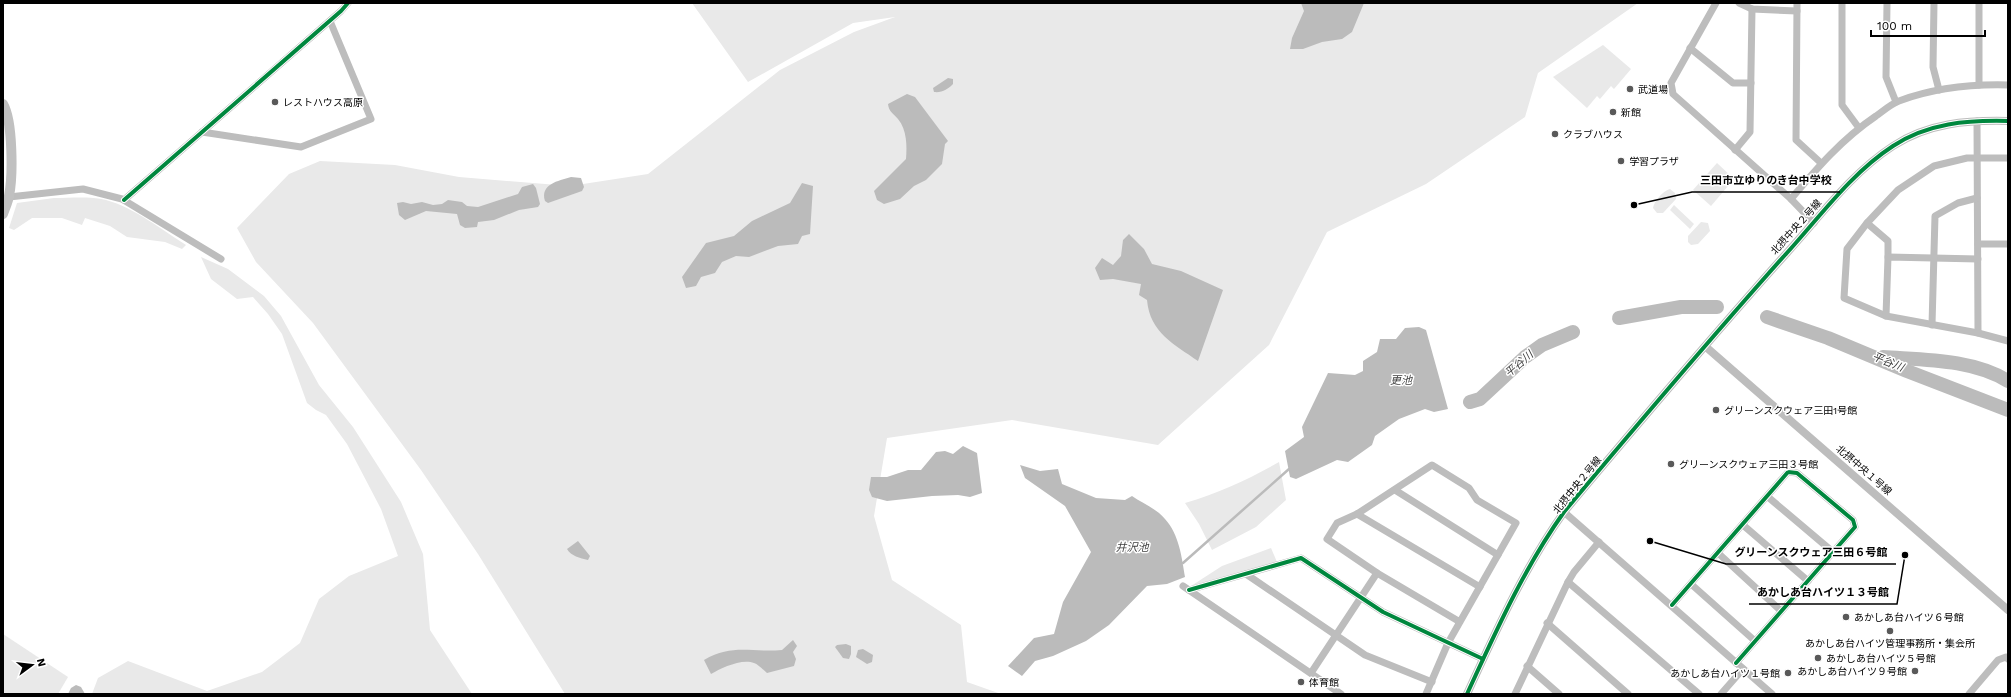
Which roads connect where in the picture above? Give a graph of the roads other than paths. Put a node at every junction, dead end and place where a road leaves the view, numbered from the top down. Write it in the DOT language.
graph roads {
  1 [pos="348,3"];
  2 [pos="1716,3"];
  3 [pos="1739,3"];
  4 [pos="1797,3"];
  5 [pos="1842,3"];
  6 [pos="1887,3"];
  7 [pos="1934,3"];
  8 [pos="1979,3"];
  9 [pos="1752,9"];
  10 [pos="1797,11"];
  11 [pos="330,21"];
  12 [pos="1690,48"];
  13 [pos="1751,83"];
  14 [pos="1979,85"];
  15 [pos="2008,85"];
  16 [pos="1939,90"];
  17 [pos="1896,102"];
  18 [pos="3,104"];
  19 [pos="1977,120"];
  20 [pos="2008,121"];
  21 [pos="1859,128"];
  22 [pos="202,132"];
  23 [pos="1735,150"];
  24 [pos="1977,157"];
  25 [pos="2008,158"];
  26 [pos="1821,163"];
  27 [pos="9,197"];
  28 [pos="1977,198"];
  29 [pos="124,200"];
  30 [pos="1791,200"];
  31 [pos="3,214"];
  32 [pos="1814,223"];
  33 [pos="1867,223"];
  34 [pos="1978,244"];
  35 [pos="2008,244"];
  36 [pos="1888,257"];
  37 [pos="1934,258"];
  38 [pos="221,259"];
  39 [pos="1978,259"];
  40 [pos="1886,316"];
  41 [pos="1932,325"];
  42 [pos="1978,333"];
  43 [pos="2008,341"];
  44 [pos="1706,347"];
  45 [pos="1395,490"];
  46 [pos="1768,496"];
  47 [pos="1564,512"];
  48 [pos="1357,514"];
  49 [pos="1743,525"];
  50 [pos="1599,542"];
  51 [pos="1833,552"];
  52 [pos="1718,553"];
  53 [pos="1498,554"];
  54 [pos="1377,573"];
  55 [pos="1246,574"];
  56 [pos="1808,581"];
  57 [pos="1568,582"];
  58 [pos="1691,584"];
  59 [pos="1480,587"];
  60 [pos="1362,597"];
  61 [pos="1672,605"];
  62 [pos="2008,610"];
  63 [pos="1781,611"];
  64 [pos="1460,622"];
  65 [pos="1547,623"];
  66 [pos="1336,636"];
  67 [pos="1755,641"];
  68 [pos="1448,643"];
  69 [pos="1483,659"];
  70 [pos="2008,659"];
  71 [pos="1736,663"];
  72 [pos="1527,666"];
  73 [pos="1743,669"];
  74 [pos="1311,673"];
  75 [pos="1432,682"];
  76 [pos="1341,694"];
  77 [pos="1426,694"];
  78 [pos="1467,694"];
  79 [pos="1515,694"];
  80 [pos="1559,694"];
  81 [pos="1628,694"];
  82 [pos="1699,694"];
  83 [pos="1721,694"];
  84 [pos="1772,694"];
  85 [pos="1969,694"];
  1 -- 11 [label="street"];
  2 -- 12 [label="street"];
  3 -- 9 [label="street"];
  4 -- 10 [label="street"];
  5 -- 21 [label="street"];
  6 -- 17 [label="street"];
  7 -- 16 [label="street"];
  8 -- 14 [label="street"];
  9 -- 10 [label="street"];
  9 -- 13 [label="street"];
  10 -- 26 [label="street"];
  11 -- 22 [label="street"];
  11 -- 22 [label="street"];
  12 -- 13 [label="street"];
  12 -- 23 [label="street"];
  13 -- 23 [label="street"];
  14 -- 15 [label="street"];
  14 -- 16 [label="street"];
  16 -- 17 [label="street"];
  17 -- 21 [label="street"];
  18 -- 27 [label="main road"];
  19 -- 20 [label="street, 北摂中央２号線"];
  19 -- 24 [label="street"];
  19 -- 32 [label="street, 北摂中央２号線"];
  21 -- 26 [label="street"];
  22 -- 29 [label="street"];
  23 -- 30 [label="street"];
  24 -- 25 [label="street"];
  24 -- 28 [label="street"];
  24 -- 33 [label="street"];
  26 -- 30 [label="street"];
  27 -- 29 [label="street"];
  27 -- 31 [label="main road"];
  28 -- 34 [label="street"];
  28 -- 37 [label="street"];
  29 -- 38 [label="street"];
  30 -- 32 [label="street"];
  32 -- 44 [label="street, 北摂中央２号線"];
  33 -- 36 [label="street"];
  33 -- 40 [label="street"];
  34 -- 35 [label="street"];
  34 -- 39 [label="street"];
  36 -- 37 [label="street"];
  36 -- 40 [label="street"];
  37 -- 39 [label="street"];
  37 -- 41 [label="street"];
  39 -- 42 [label="street"];
  40 -- 41 [label="street"];
  41 -- 42 [label="street"];
  42 -- 43 [label="street"];
  44 -- 47 [label="street, 北摂中央２号線"];
  44 -- 62 [label="street, 北摂中央１号線"];
  45 -- 48 [label="street"];
  45 -- 53 [label="street"];
  45 -- 53 [label="street"];
  46 -- 49 [label="street"];
  46 -- 51 [label="street"];
  46 -- 51 [label="street"];
  47 -- 50 [label="street"];
  47 -- 69 [label="street, 北摂中央２号線"];
  48 -- 54 [label="street"];
  48 -- 59 [label="street"];
  49 -- 52 [label="street"];
  49 -- 56 [label="street"];
  50 -- 57 [label="street"];
  50 -- 61 [label="street"];
  51 -- 56 [label="street"];
  52 -- 58 [label="street"];
  52 -- 63 [label="street"];
  53 -- 59 [label="street"];
  54 -- 60 [label="street"];
  54 -- 64 [label="street"];
  55 -- 60 [label="street"];
  55 -- 66 [label="street"];
  55 -- 74 [label="street"];
  56 -- 63 [label="street"];
  57 -- 65 [label="street"];
  57 -- 82 [label="street"];
  58 -- 61 [label="street"];
  58 -- 67 [label="street"];
  59 -- 64 [label="street"];
  60 -- 66 [label="street"];
  60 -- 68 [label="street"];
  61 -- 71 [label="street"];
  63 -- 67 [label="street"];
  64 -- 68 [label="street"];
  65 -- 72 [label="street"];
  65 -- 81 [label="street"];
  66 -- 74 [label="street"];
  66 -- 75 [label="street"];
  67 -- 71 [label="street"];
  68 -- 69 [label="street"];
  68 -- 75 [label="street"];
  69 -- 78 [label="street, 北摂中央２号線"];
  70 -- 85 [label="street"];
  71 -- 73 [label="street"];
  72 -- 79 [label="street"];
  72 -- 80 [label="street"];
  73 -- 83 [label="street"];
  73 -- 84 [label="street"];
  74 -- 76 [label="street"];
  75 -- 77 [label="street"];
}
